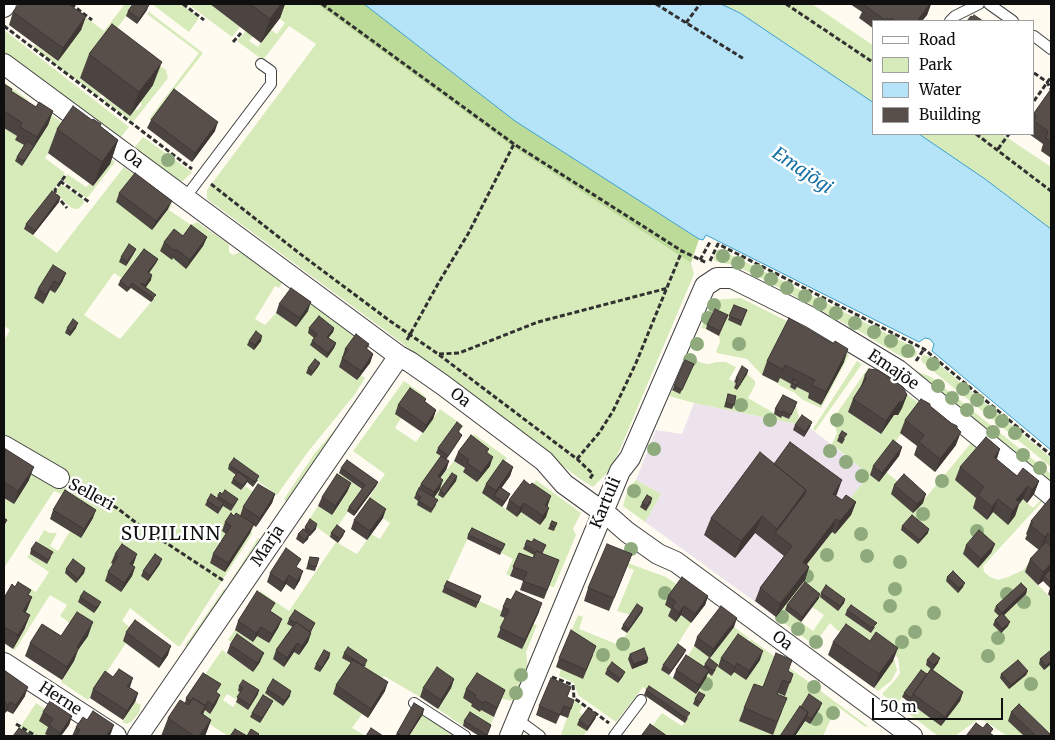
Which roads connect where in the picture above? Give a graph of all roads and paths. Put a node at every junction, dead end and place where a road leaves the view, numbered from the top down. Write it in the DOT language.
graph roads {
  1 [pos="6,4"];
  2 [pos="71,4"];
  3 [pos="183,4"];
  4 [pos="322,4"];
  5 [pos="656,4"];
  6 [pos="700,4"];
  7 [pos="786,4"];
  8 [pos="978,4"];
  9 [pos="989,4"];
  10 [pos="4,7"];
  11 [pos="92,20"];
  12 [pos="204,20"];
  13 [pos="951,20"];
  14 [pos="1012,20"];
  15 [pos="686,23"];
  16 [pos="4,26"];
  17 [pos="241,33"];
  18 [pos="1035,37"];
  19 [pos="233,42"];
  20 [pos="1051,49"];
  21 [pos="744,59"];
  22 [pos="872,62"];
  23 [pos="4,64"];
  24 [pos="261,64"];
  25 [pos="1035,74"];
  26 [pos="1051,77"];
  27 [pos="1047,82"];
  28 [pos="1051,88"];
  29 [pos="1035,100"];
  30 [pos="977,135"];
  31 [pos="1008,135"];
  32 [pos="514,144"];
  33 [pos="998,149"];
  34 [pos="64,176"];
  35 [pos="201,176"];
  36 [pos="60,181"];
  37 [pos="1051,191"];
  38 [pos="185,198"];
  39 [pos="89,202"];
  40 [pos="67,208"];
  41 [pos="710,242"];
  42 [pos="682,251"];
  43 [pos="700,260"];
  44 [pos="712,271"];
  45 [pos="668,288"];
  46 [pos="410,334"];
  47 [pos="924,349"];
  48 [pos="438,354"];
  49 [pos="398,356"];
  50 [pos="434,360"];
  51 [pos="916,361"];
  52 [pos="4,446"];
  53 [pos="577,458"];
  54 [pos="59,478"];
  55 [pos="585,485"];
  56 [pos="1051,494"];
  57 [pos="602,512"];
  58 [pos="225,582"];
  59 [pos="4,662"];
  60 [pos="552,677"];
  61 [pos="642,700"];
  62 [pos="414,704"];
  63 [pos="16,724"];
  64 [pos="513,731"];
  65 [pos="616,733"];
  66 [pos="36,736"];
  67 [pos="116,736"];
  68 [pos="138,736"];
  69 [pos="465,736"];
  70 [pos="540,736"];
  71 [pos="912,736"];
  1 -- 10 [label="street"];
  2 -- 11 [label="path"];
  3 -- 12 [label="path"];
  4 -- 32 [label="path"];
  5 -- 15 [label="path"];
  6 -- 15 [label="path"];
  7 -- 22 [label="path"];
  8 -- 13 [label="lane"];
  9 -- 14 [label="lane"];
  15 -- 21 [label="path"];
  16 -- 35 [label="path"];
  17 -- 19 [label="path"];
  18 -- 20 [label="lane"];
  23 -- 38 [label="street, Oa"];
  24 -- 35 [label="lane"];
  25 -- 27 [label="path"];
  26 -- 27 [label="path"];
  27 -- 28 [label="path"];
  27 -- 29 [label="path"];
  30 -- 33 [label="path"];
  31 -- 33 [label="path"];
  32 -- 42 [label="path"];
  32 -- 46 [label="path"];
  33 -- 37 [label="path"];
  34 -- 36 [label="path"];
  35 -- 38 [label="lane"];
  35 -- 46 [label="path"];
  36 -- 39 [label="path"];
  36 -- 40 [label="path"];
  38 -- 49 [label="street, Oa"];
  41 -- 43 [label="path"];
  42 -- 43 [label="path"];
  42 -- 45 [label="path"];
  43 -- 44 [label="path"];
  44 -- 56 [label="street, Emajõe"];
  44 -- 57 [label="street, Kartuli"];
  45 -- 48 [label="path"];
  45 -- 53 [label="path"];
  46 -- 48 [label="path"];
  46 -- 49 [label="path"];
  47 -- 51 [label="path"];
  48 -- 50 [label="path"];
  48 -- 53 [label="path"];
  49 -- 57 [label="street, Oa"];
  49 -- 68 [label="street, Marja"];
  52 -- 54 [label="street, Selleri"];
  53 -- 55 [label="path"];
  54 -- 58 [label="path, Selleri"];
  57 -- 64 [label="street, Kartuli"];
  57 -- 71 [label="street, Oa"];
  59 -- 67 [label="street, Herne"];
  60 -- 65 [label="path"];
  61 -- 65 [label="lane"];
  62 -- 69 [label="lane"];
  63 -- 66 [label="path"];
  64 -- 70 [label="lane"];
}
